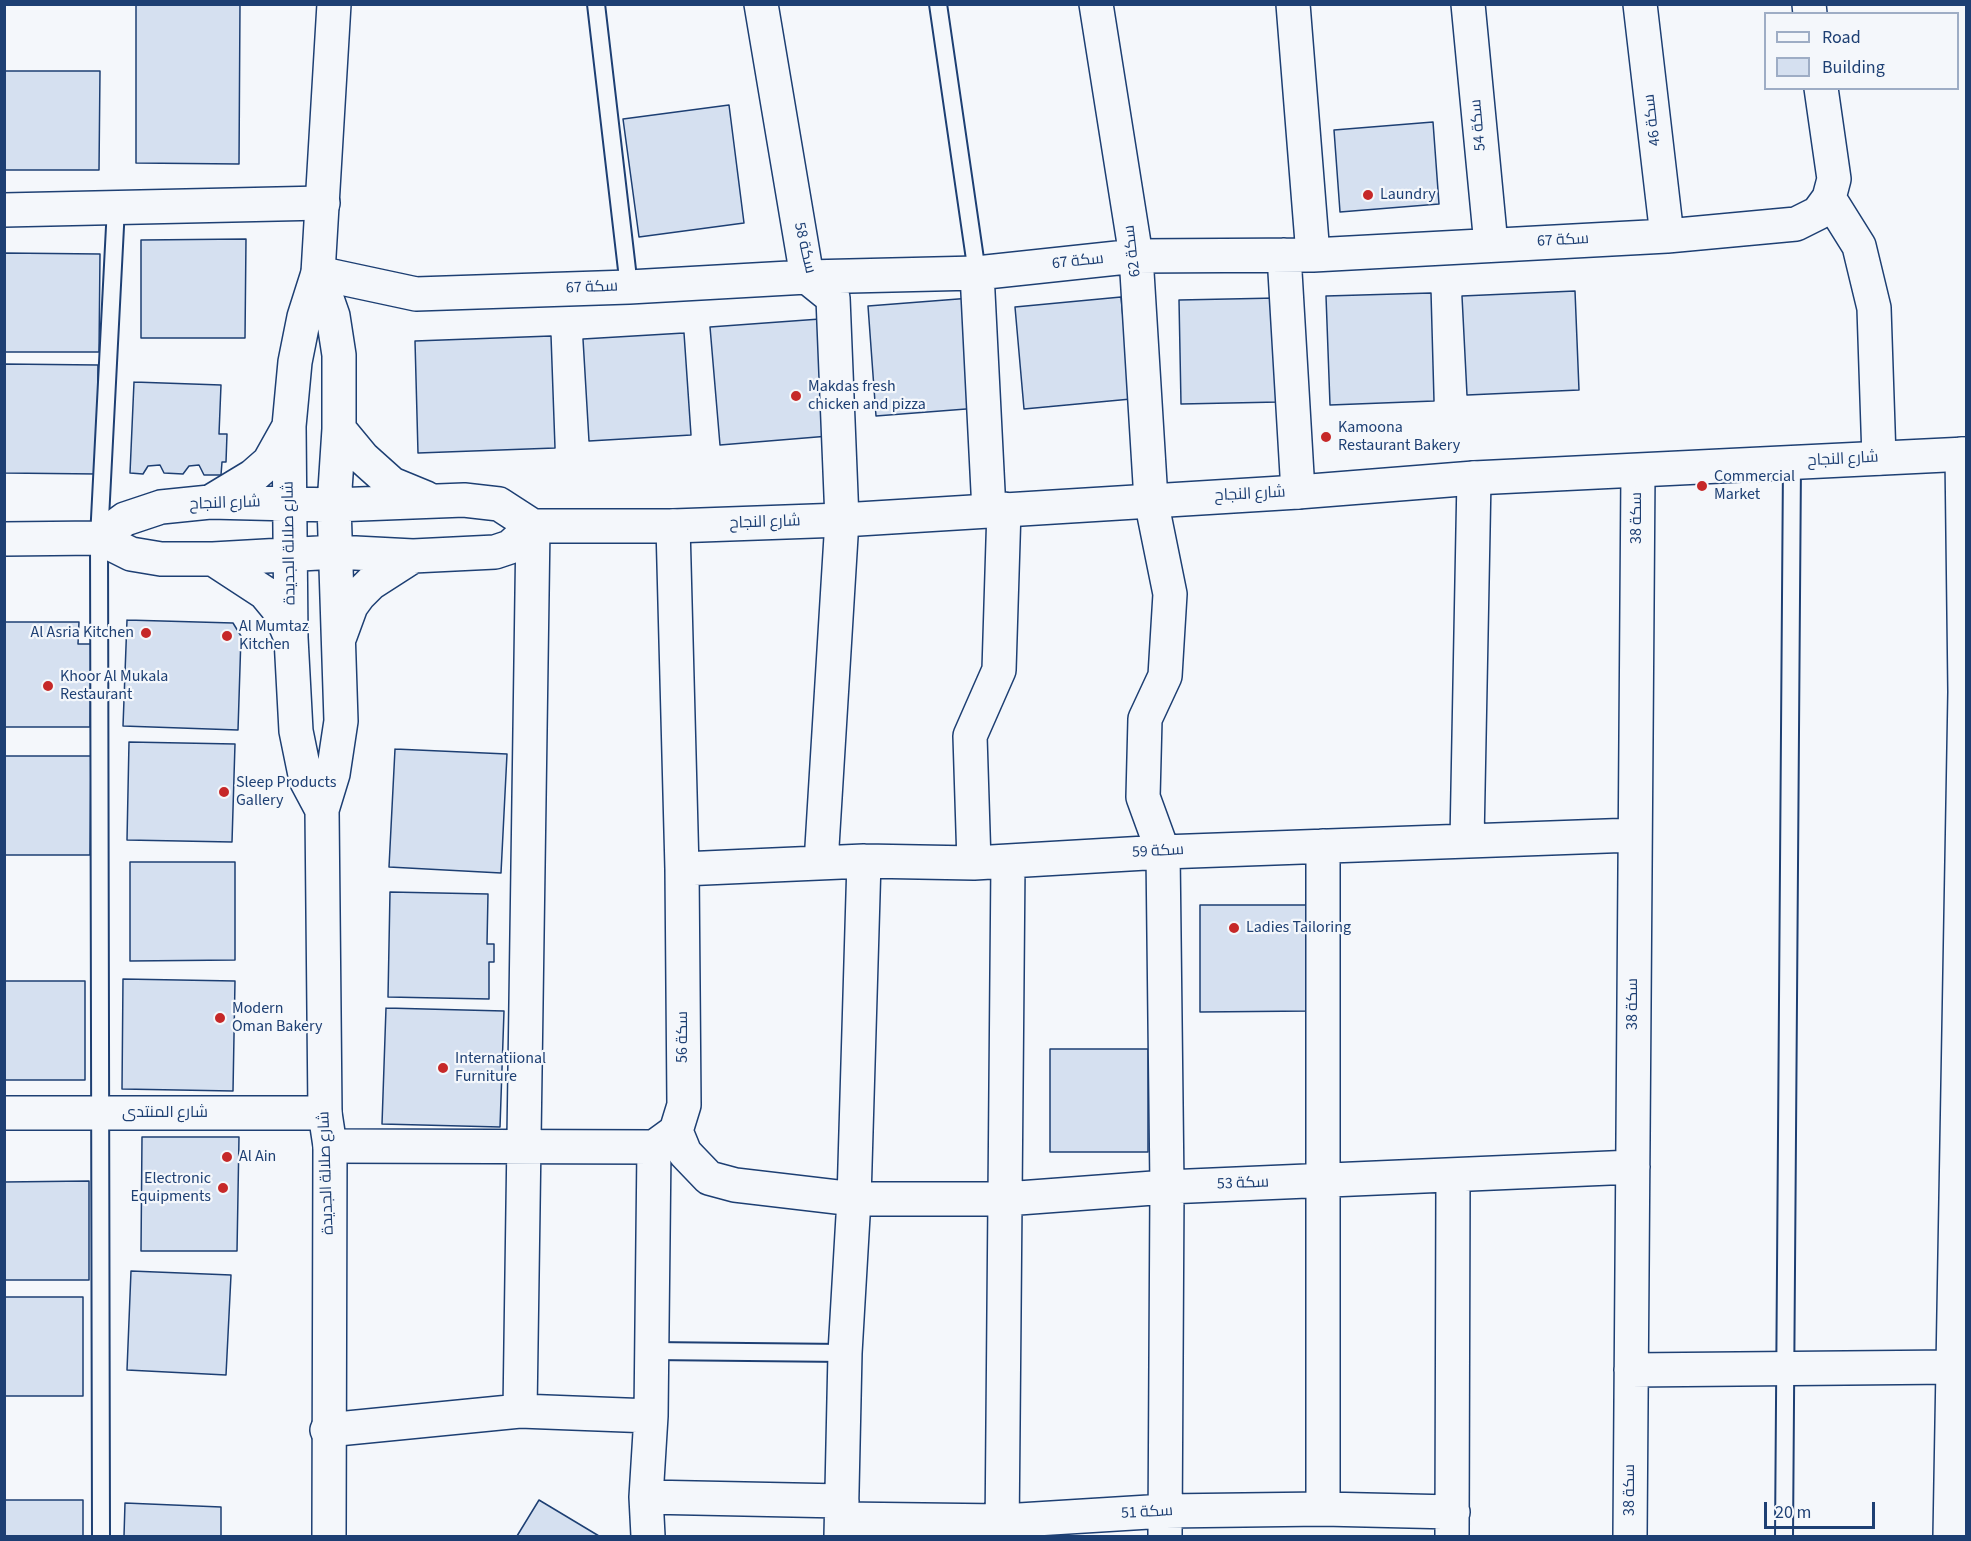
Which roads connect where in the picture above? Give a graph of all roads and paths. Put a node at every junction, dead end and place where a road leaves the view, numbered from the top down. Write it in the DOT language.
graph roads {
  1 [pos="334,4"];
  2 [pos="596,4"];
  3 [pos="761,4"];
  4 [pos="938,4"];
  5 [pos="1096,4"];
  6 [pos="1293,4"];
  7 [pos="1468,4"];
  8 [pos="1640,4"];
  9 [pos="1821,90"];
  10 [pos="1829,198"];
  11 [pos="323,203"];
  12 [pos="116,207"];
  13 [pos="4,210"];
  14 [pos="1667,236"];
  15 [pos="1491,245"];
  16 [pos="1299,255"];
  17 [pos="1136,256"];
  18 [pos="318,273"];
  19 [pos="977,273"];
  20 [pos="807,277"];
  21 [pos="629,287"];
  22 [pos="289,426"];
  23 [pos="339,429"];
  24 [pos="1964,454"];
  25 [pos="1879,458"];
  26 [pos="1792,463"];
  27 [pos="1638,471"];
  28 [pos="1474,478"];
  29 [pos="1298,492"];
  30 [pos="434,500"];
  31 [pos="1151,500"];
  32 [pos="210,502"];
  33 [pos="289,503"];
  34 [pos="334,505"];
  35 [pos="996,510"];
  36 [pos="842,520"];
  37 [pos="533,526"];
  38 [pos="673,526"];
  39 [pos="99,538"];
  40 [pos="4,539"];
  41 [pos="336,552"];
  42 [pos="290,554"];
  43 [pos="413,556"];
  44 [pos="213,559"];
  45 [pos="291,638"];
  46 [pos="337,643"];
  47 [pos="1966,692"];
  48 [pos="322,810"];
  49 [pos="1634,835"];
  50 [pos="1467,840"];
  51 [pos="1323,846"];
  52 [pos="1163,852"];
  53 [pos="864,861"];
  54 [pos="1008,862"];
  55 [pos="821,863"];
  56 [pos="974,863"];
  57 [pos="682,869"];
  58 [pos="1963,990"];
  59 [pos="4,1113"];
  60 [pos="101,1113"];
  61 [pos="325,1113"];
  62 [pos="665,1139"];
  63 [pos="330,1146"];
  64 [pos="525,1148"];
  65 [pos="1633,1167"];
  66 [pos="1453,1176"];
  67 [pos="1322,1181"];
  68 [pos="1167,1187"];
  69 [pos="854,1199"];
  70 [pos="1005,1199"];
  71 [pos="651,1351"];
  72 [pos="845,1353"];
  73 [pos="1953,1367"];
  74 [pos="1786,1368"];
  75 [pos="1631,1370"];
  76 [pos="520,1411"];
  77 [pos="651,1416"];
  78 [pos="327,1430"];
  79 [pos="646,1497"];
  80 [pos="1323,1509"];
  81 [pos="842,1519"];
  82 [pos="1165,1524"];
  83 [pos="1452,1524"];
  84 [pos="1003,1529"];
  85 [pos="101,1536"];
  86 [pos="328,1536"];
  87 [pos="648,1536"];
  88 [pos="1630,1536"];
  89 [pos="1784,1536"];
  90 [pos="1950,1536"];
  1 -- 11 [label="street, شارع صلالة الجديدة"];
  2 -- 21 [label="lane"];
  3 -- 20 [label="street, سكة 58"];
  4 -- 19 [label="lane"];
  5 -- 17 [label="street, سكة 62"];
  6 -- 16 [label="street"];
  7 -- 15 [label="street, سكة 54"];
  8 -- 14 [label="street, سكة 46"];
  9 -- 10 [label="street"];
  10 -- 14 [label="street, سكة 67"];
  10 -- 25 [label="street"];
  11 -- 12 [label="street"];
  11 -- 18 [label="street, شارع صلالة الجديدة"];
  12 -- 13 [label="street"];
  12 -- 39 [label="lane"];
  14 -- 15 [label="street, سكة 67"];
  15 -- 16 [label="street, سكة 67"];
  16 -- 17 [label="street, سكة 67"];
  16 -- 29 [label="street"];
  17 -- 19 [label="street, سكة 67"];
  17 -- 31 [label="street, سكة 62"];
  18 -- 21 [label="street, سكة 67"];
  18 -- 22 [label="street, شارع صلالة الجديدة"];
  18 -- 23 [label="street, شارع صلالة الجديدة"];
  19 -- 20 [label="street, سكة 67"];
  19 -- 35 [label="street"];
  20 -- 21 [label="street, سكة 67"];
  20 -- 36 [label="street, سكة 58"];
  22 -- 32 [label="street"];
  22 -- 33 [label="street, شارع صلالة الجديدة"];
  23 -- 30 [label="street"];
  23 -- 34 [label="street, شارع صلالة الجديدة"];
  24 -- 25 [label="street, شارع النجاح"];
  24 -- 47 [label="street"];
  25 -- 26 [label="street, شارع النجاح"];
  26 -- 27 [label="street, شارع النجاح"];
  26 -- 74 [label="lane"];
  27 -- 28 [label="street, شارع النجاح"];
  27 -- 49 [label="street, سكة 38"];
  28 -- 29 [label="street, شارع النجاح"];
  28 -- 50 [label="street"];
  29 -- 31 [label="street, شارع النجاح"];
  30 -- 34 [label="street, شارع النجاح"];
  30 -- 37 [label="street, شارع النجاح"];
  31 -- 35 [label="street, شارع النجاح"];
  31 -- 52 [label="street, سكة 62"];
  32 -- 33 [label="street, شارع النجاح"];
  32 -- 39 [label="street, شارع النجاح"];
  33 -- 34 [label="street, شارع النجاح"];
  33 -- 42 [label="street, شارع صلالة الجديدة"];
  34 -- 41 [label="street, شارع صلالة الجديدة"];
  35 -- 36 [label="street, شارع النجاح"];
  35 -- 56 [label="street"];
  36 -- 38 [label="street, شارع النجاح"];
  36 -- 55 [label="street, سكة 58"];
  37 -- 38 [label="street, شارع النجاح"];
  37 -- 43 [label="street"];
  37 -- 64 [label="street"];
  38 -- 57 [label="street, سكة 56"];
  39 -- 40 [label="street"];
  39 -- 44 [label="street"];
  39 -- 60 [label="lane"];
  41 -- 42 [label="street"];
  41 -- 43 [label="street"];
  41 -- 46 [label="street, شارع صلالة الجديدة"];
  42 -- 44 [label="street"];
  42 -- 45 [label="street, شارع صلالة الجديدة"];
  43 -- 46 [label="street"];
  44 -- 45 [label="street"];
  45 -- 48 [label="street, شارع صلالة الجديدة"];
  46 -- 48 [label="street, شارع صلالة الجديدة"];
  47 -- 58 [label="street"];
  48 -- 61 [label="street, شارع صلالة الجديدة"];
  49 -- 50 [label="street, سكة 59"];
  49 -- 65 [label="street, سكة 38"];
  50 -- 51 [label="street, سكة 59"];
  51 -- 52 [label="street, سكة 59"];
  51 -- 67 [label="street"];
  52 -- 54 [label="street, سكة 59"];
  52 -- 68 [label="street, سكة 62"];
  53 -- 55 [label="street, سكة 59"];
  53 -- 56 [label="street, سكة 59"];
  53 -- 69 [label="street"];
  54 -- 56 [label="street, سكة 59"];
  54 -- 70 [label="street"];
  55 -- 57 [label="street, سكة 59"];
  57 -- 62 [label="street, سكة 56"];
  58 -- 73 [label="street"];
  59 -- 60 [label="street, شارع المنتدى"];
  60 -- 61 [label="street, شارع المنتدى"];
  60 -- 85 [label="lane"];
  61 -- 63 [label="street, شارع صلالة الجديدة"];
  62 -- 64 [label="street"];
  62 -- 69 [label="street, سكة 53"];
  62 -- 71 [label="street, سكة 56"];
  63 -- 64 [label="street"];
  63 -- 78 [label="street, شارع صلالة الجديدة"];
  64 -- 76 [label="street"];
  65 -- 66 [label="street, سكة 53"];
  65 -- 75 [label="street, سكة 38"];
  66 -- 67 [label="street, سكة 53"];
  66 -- 83 [label="street, سكة 51"];
  67 -- 68 [label="street, سكة 53"];
  67 -- 80 [label="street"];
  68 -- 70 [label="street, سكة 53"];
  68 -- 82 [label="street, سكة 62"];
  69 -- 70 [label="street, سكة 53"];
  69 -- 72 [label="street"];
  70 -- 84 [label="street"];
  71 -- 72 [label="lane"];
  71 -- 77 [label="street, سكة 56"];
  72 -- 81 [label="street"];
  73 -- 74 [label="street"];
  73 -- 90 [label="street"];
  74 -- 75 [label="street"];
  74 -- 89 [label="lane"];
  75 -- 88 [label="street, سكة 38"];
  76 -- 77 [label="street"];
  76 -- 78 [label="street"];
  77 -- 79 [label="street, سكة 56"];
  78 -- 86 [label="street, شارع صلالة الجديدة"];
  79 -- 81 [label="street, سكة 51"];
  79 -- 87 [label="street, سكة 56"];
  80 -- 82 [label="street, سكة 51"];
  80 -- 83 [label="street, سكة 51"];
  81 -- 84 [label="street, سكة 51"];
  82 -- 84 [label="street, سكة 51"];
}
